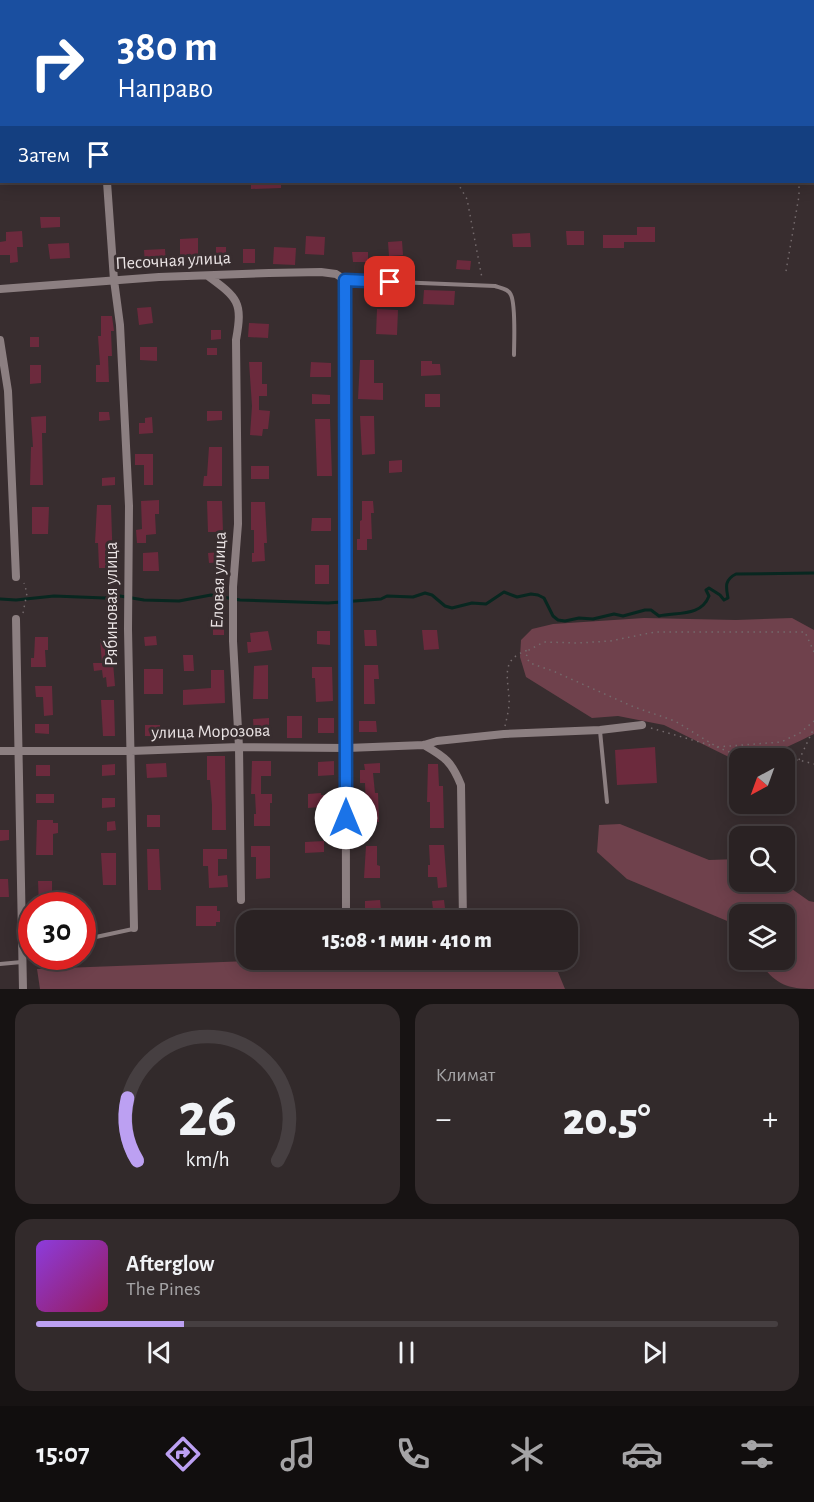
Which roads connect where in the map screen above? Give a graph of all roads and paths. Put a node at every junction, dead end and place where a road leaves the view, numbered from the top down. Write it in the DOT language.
graph roads {
  1 [pos="107,183"];
  2 [pos="458,183"];
  3 [pos="799,183"];
  4 [pos="786,270"];
  5 [pos="208,276"];
  6 [pos="114,280"];
  7 [pos="345,280"];
  8 [pos="482,285"];
  9 [pos="0,289"];
  10 [pos="0,340"];
  11 [pos="514,355"];
  12 [pos="16,578"];
  13 [pos="26,603"];
  14 [pos="16,619"];
  15 [pos="529,650"];
  16 [pos="814,652"];
  17 [pos="814,721"];
  18 [pos="642,725"];
  19 [pos="814,728"];
  20 [pos="600,730"];
  21 [pos="504,734"];
  22 [pos="424,746"];
  23 [pos="239,747"];
  24 [pos="717,747"];
  25 [pos="347,748"];
  26 [pos="18,751"];
  27 [pos="131,751"];
  28 [pos="0,752"];
  29 [pos="729,752"];
  30 [pos="795,760"];
  31 [pos="799,760"];
  32 [pos="814,764"];
  33 [pos="607,802"];
  34 [pos="25,892"];
  35 [pos="241,900"];
  36 [pos="346,910"];
  37 [pos="463,910"];
  38 [pos="134,928"];
  39 [pos="96,937"];
  40 [pos="18,962"];
  41 [pos="0,964"];
  42 [pos="22,970"];
  43 [pos="23,989"];
  1 -- 6 [label="street, Рябиновая улица"];
  2 -- 8 [label="path"];
  3 -- 4 [label="path"];
  5 -- 6 [label="street, Песочная улица"];
  5 -- 7 [label="street, Песочная улица"];
  5 -- 23 [label="street, Еловая улица"];
  6 -- 9 [label="street, Песочная улица"];
  6 -- 27 [label="street, Рябиновая улица"];
  7 -- 8 [label="lane"];
  7 -- 25 [label="street"];
  8 -- 11 [label="lane"];
  10 -- 12 [label="street"];
  12 -- 13 [label="path"];
  14 -- 26 [label="street"];
  15 -- 16 [label="path"];
  15 -- 21 [label="path"];
  15 -- 24 [label="path"];
  17 -- 24 [label="path"];
  18 -- 20 [label="street, улица Морозова"];
  18 -- 24 [label="path"];
  19 -- 31 [label="path"];
  20 -- 21 [label="street, улица Морозова"];
  20 -- 33 [label="lane"];
  21 -- 22 [label="street, улица Морозова"];
  22 -- 25 [label="street, улица Морозова"];
  22 -- 37 [label="street"];
  23 -- 25 [label="street, улица Морозова"];
  23 -- 27 [label="street, улица Морозова"];
  23 -- 35 [label="street, Еловая улица"];
  24 -- 29 [label="path"];
  25 -- 36 [label="street"];
  26 -- 27 [label="street, улица Морозова"];
  26 -- 28 [label="street, улица Морозова"];
  26 -- 34 [label="street"];
  27 -- 38 [label="street, Рябиновая улица"];
  30 -- 31 [label="path"];
  31 -- 32 [label="path"];
  38 -- 39 [label="lane"];
  40 -- 41 [label="lane"];
  42 -- 43 [label="street"];
}
